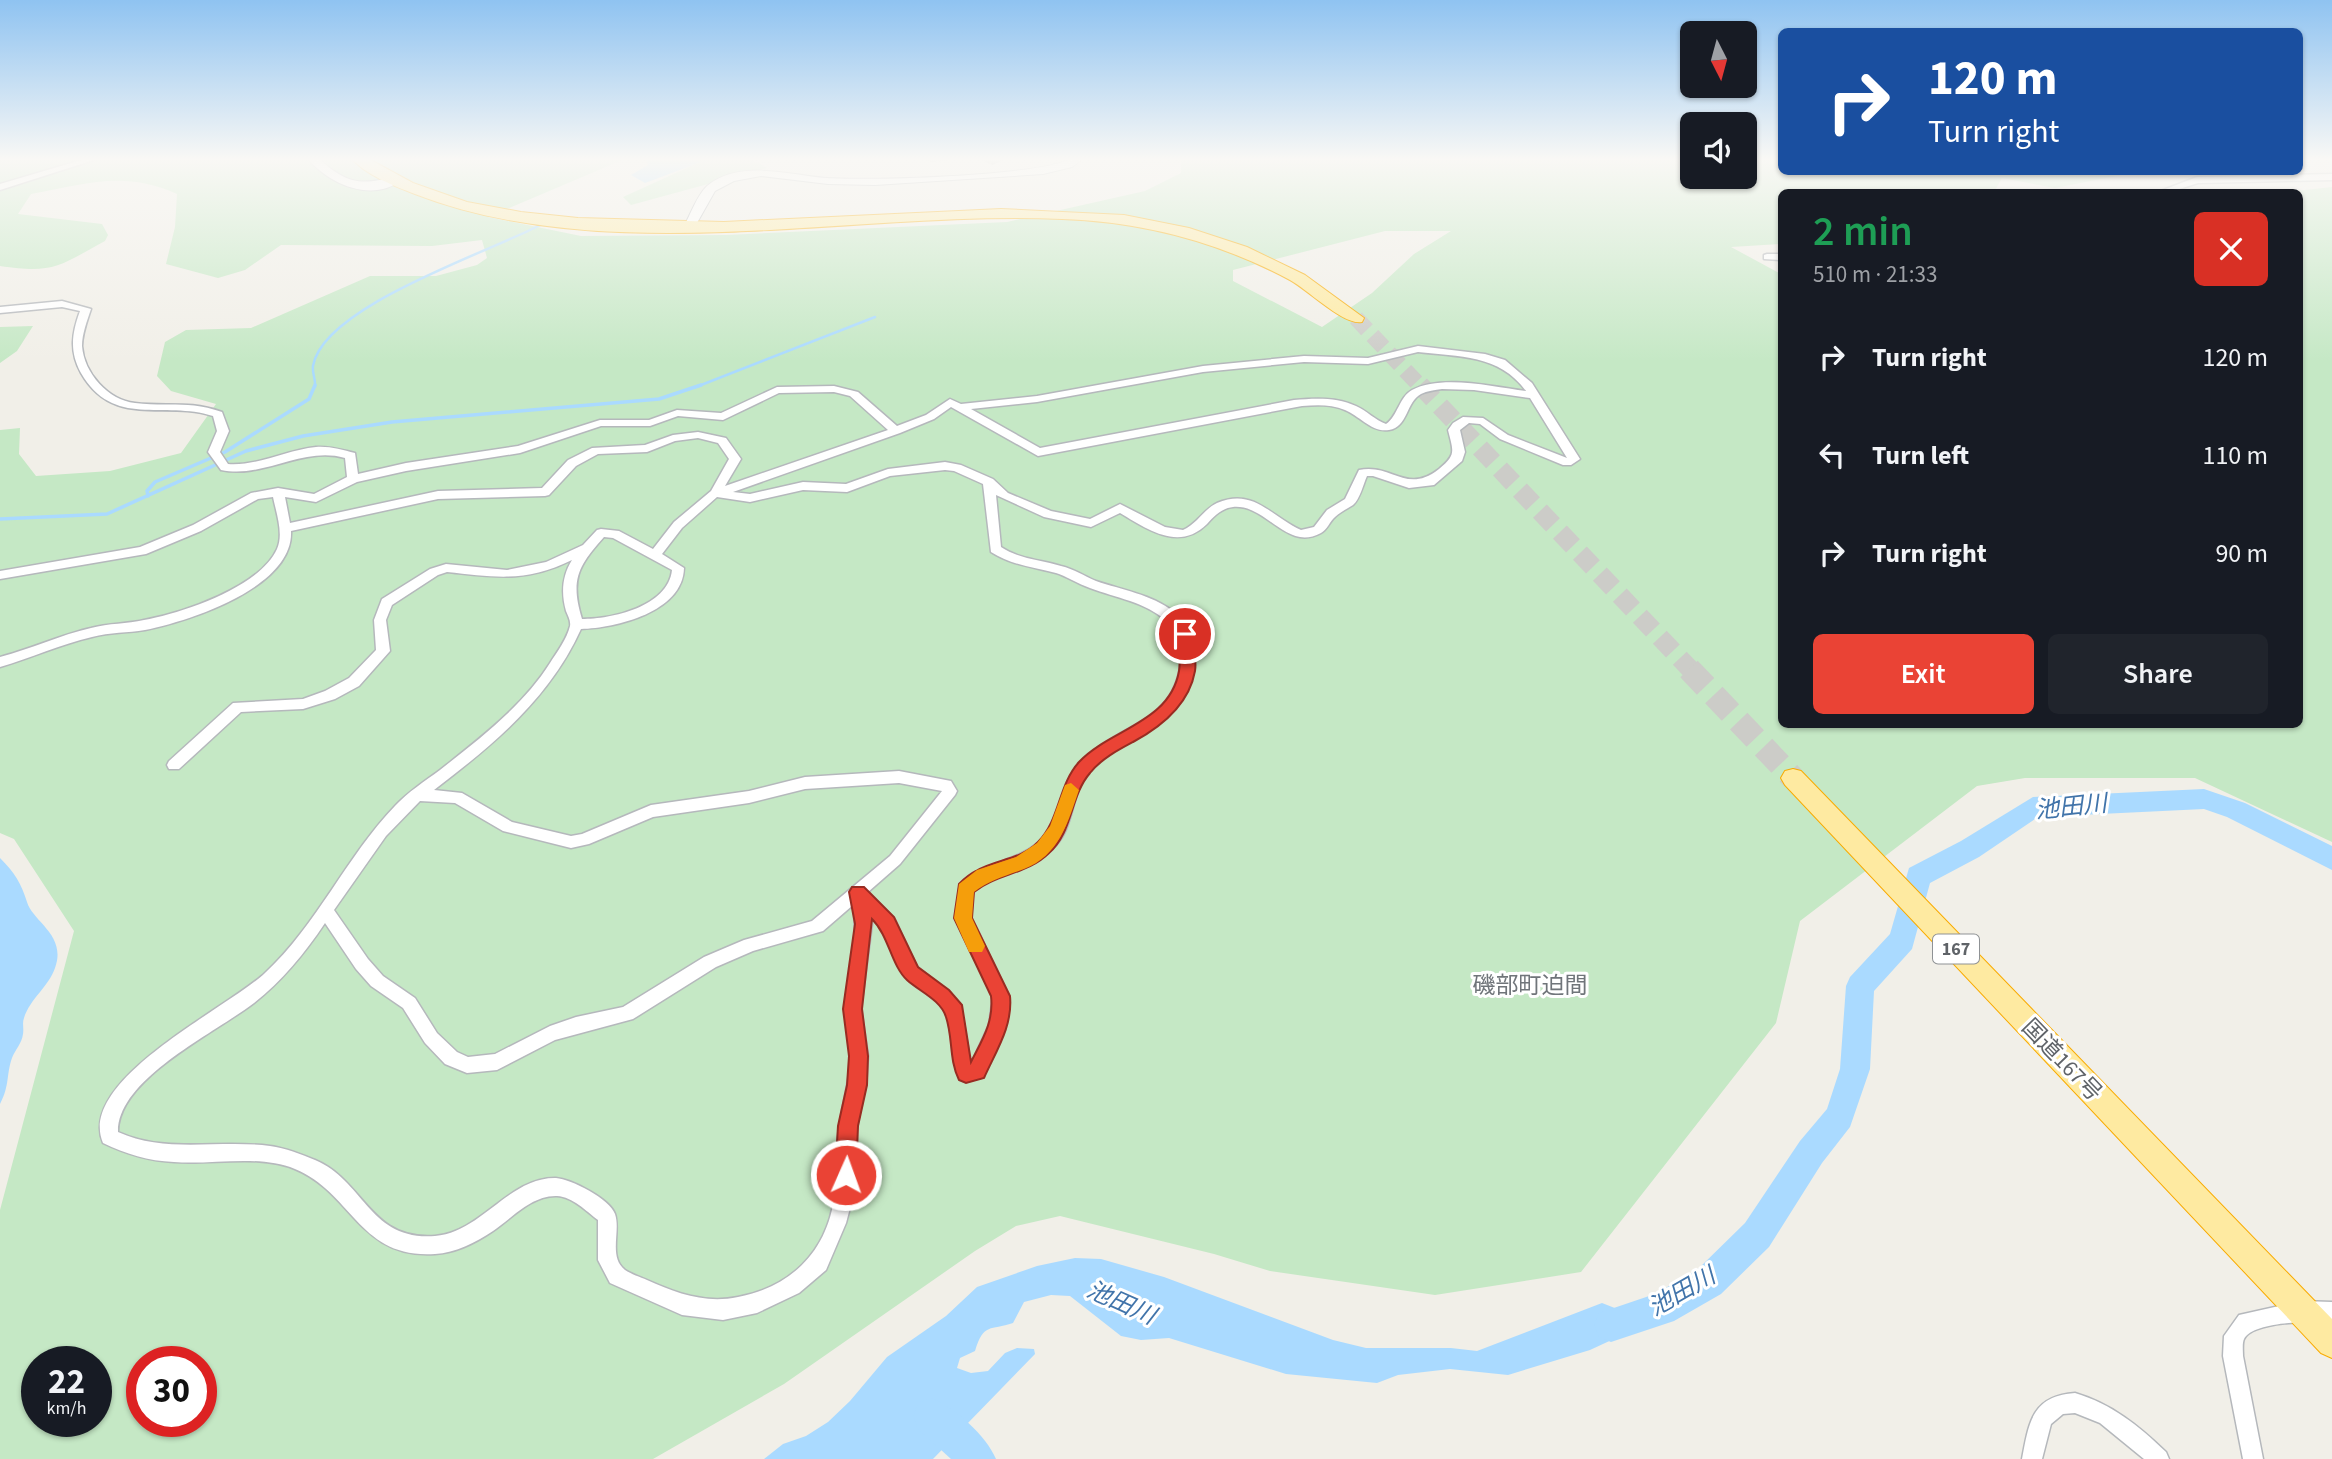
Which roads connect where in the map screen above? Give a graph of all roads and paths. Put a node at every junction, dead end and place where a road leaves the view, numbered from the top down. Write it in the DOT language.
graph roads {
  1 [pos="641,226"];
  2 [pos="730,226"];
  3 [pos="1162,226"];
  4 [pos="689,228"];
  5 [pos="1767,257"];
  6 [pos="1778,257"];
  7 [pos="0,310"];
  8 [pos="1356,318"];
  9 [pos="1535,395"];
  10 [pos="961,407"];
  11 [pos="896,431"];
  12 [pos="353,479"];
  13 [pos="989,482"];
  14 [pos="278,492"];
  15 [pos="715,493"];
  16 [pos="285,528"];
  17 [pos="589,546"];
  18 [pos="656,554"];
  19 [pos="0,575"];
  20 [pos="577,624"];
  21 [pos="0,662"];
  22 [pos="174,765"];
  23 [pos="1800,786"];
  24 [pos="417,795"];
  25 [pos="858,892"];
  26 [pos="326,911"];
  27 [pos="2302,1311"];
  28 [pos="2332,1312"];
  29 [pos="2332,1342"];
  30 [pos="2032,1459"];
  31 [pos="2159,1459"];
  32 [pos="2253,1459"];
  1 -- 4 [label="highway"];
  2 -- 4 [label="highway"];
  3 -- 8 [label="highway"];
  5 -- 6 [label="street"];
  7 -- 12 [label="street"];
  9 -- 10 [label="street"];
  9 -- 10 [label="street"];
  9 -- 13 [label="street"];
  10 -- 11 [label="street"];
  11 -- 12 [label="street"];
  11 -- 15 [label="street"];
  12 -- 14 [label="street"];
  13 -- 15 [label="street"];
  13 -- 25 [label="street"];
  14 -- 16 [label="street"];
  14 -- 19 [label="street"];
  15 -- 16 [label="street"];
  15 -- 18 [label="street"];
  16 -- 21 [label="street"];
  17 -- 18 [label="street"];
  17 -- 20 [label="street"];
  17 -- 22 [label="street"];
  18 -- 20 [label="street"];
  20 -- 24 [label="street"];
  23 -- 27 [label="highway, 国道167号 / 167"];
  24 -- 25 [label="street"];
  24 -- 26 [label="street"];
  25 -- 26 [label="street"];
  25 -- 26 [label="street"];
  27 -- 28 [label="street"];
  27 -- 29 [label="highway, 国道167号 / 167"];
  27 -- 32 [label="street"];
  30 -- 31 [label="street"];
}
